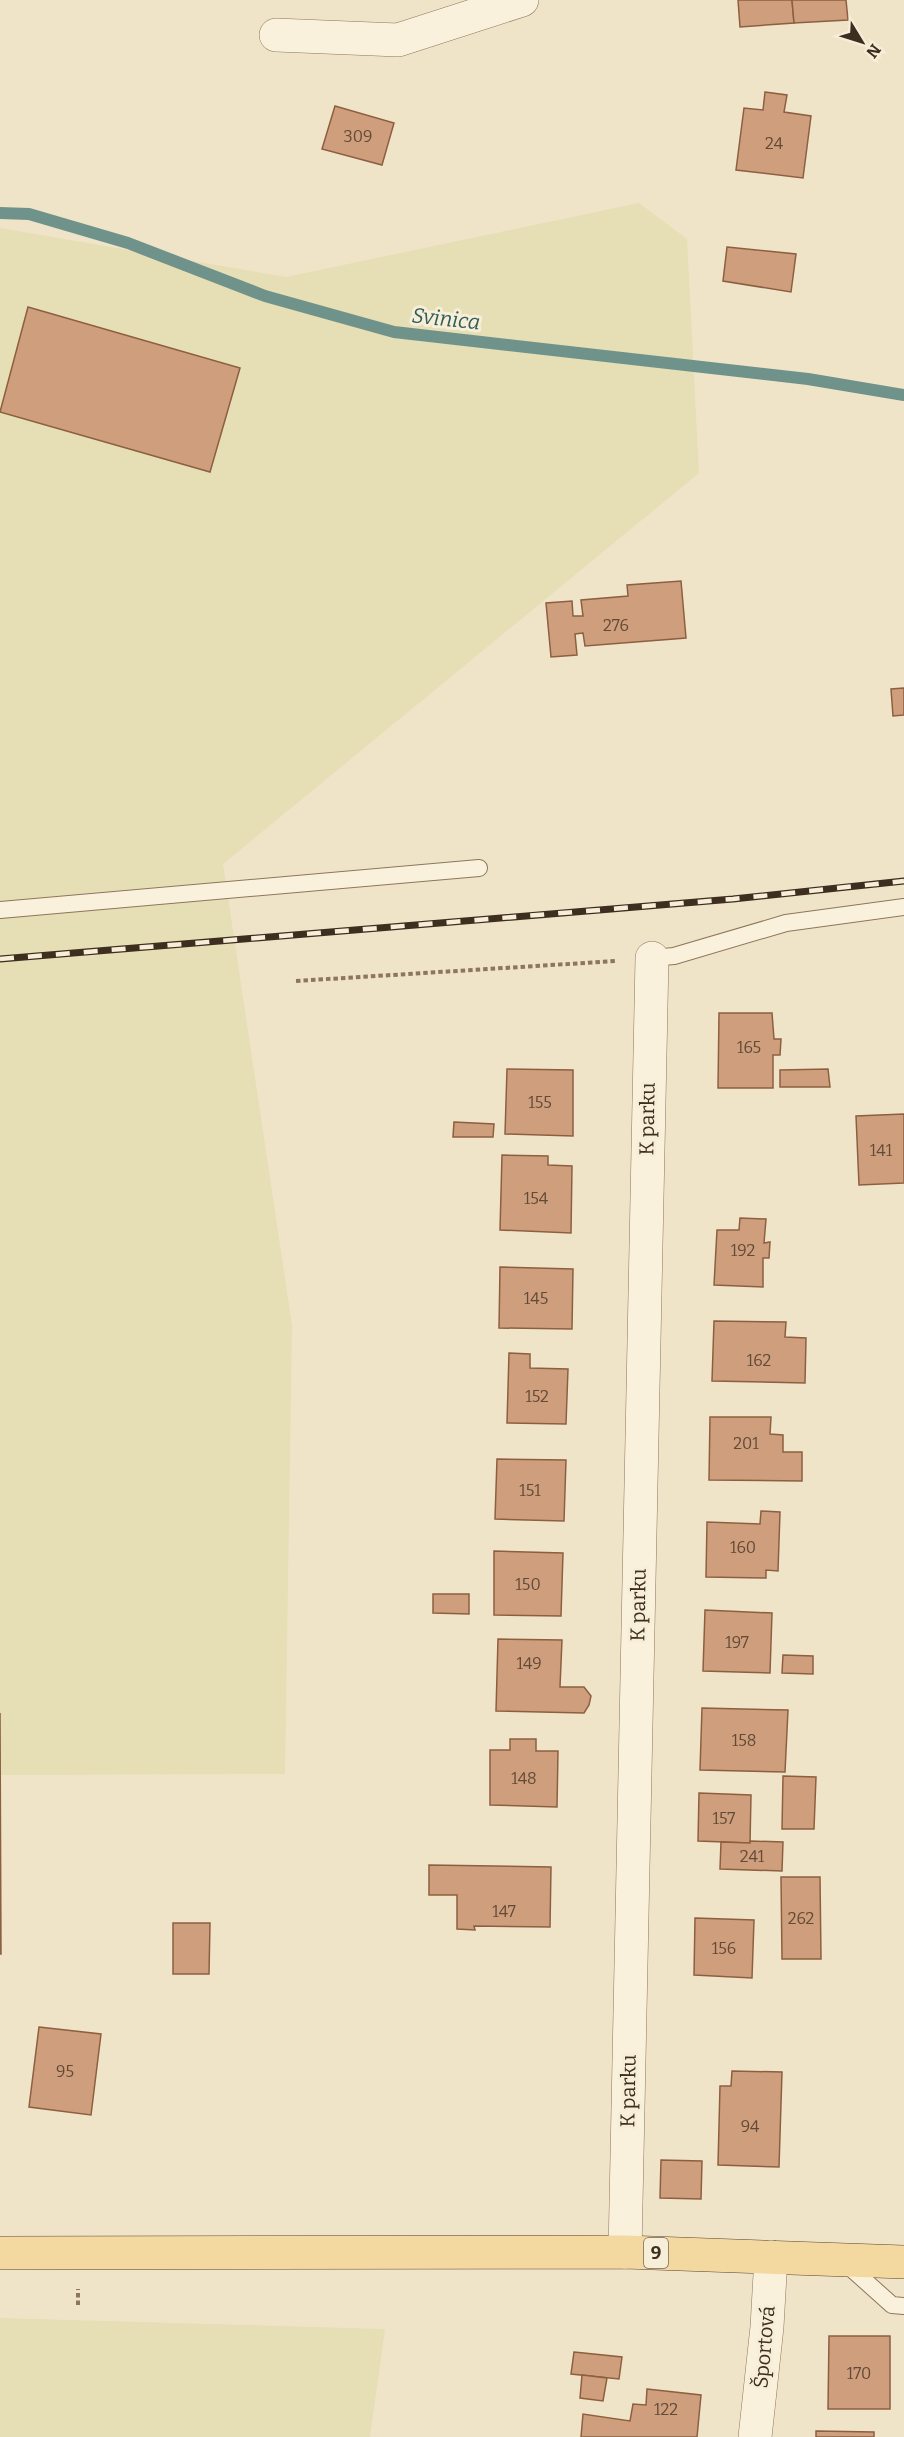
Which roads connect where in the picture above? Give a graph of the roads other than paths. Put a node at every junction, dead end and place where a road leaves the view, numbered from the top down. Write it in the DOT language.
graph roads {
  1 [pos="522,0"];
  2 [pos="276,35"];
  3 [pos="478,868"];
  4 [pos="904,907"];
  5 [pos="0,910"];
  6 [pos="652,958"];
  7 [pos="625,2252"];
  8 [pos="0,2253"];
  9 [pos="771,2257"];
  10 [pos="841,2260"];
  11 [pos="904,2262"];
  12 [pos="904,2306"];
  13 [pos="755,2437"];
  1 -- 2 [label="street"];
  3 -- 5 [label="lane"];
  4 -- 6 [label="lane"];
  6 -- 7 [label="street, K parku"];
  7 -- 8 [label="main road, 9"];
  7 -- 9 [label="main road, 9"];
  9 -- 10 [label="main road, 9"];
  9 -- 13 [label="street, Športová"];
  10 -- 11 [label="main road, 9"];
  10 -- 12 [label="lane"];
}
